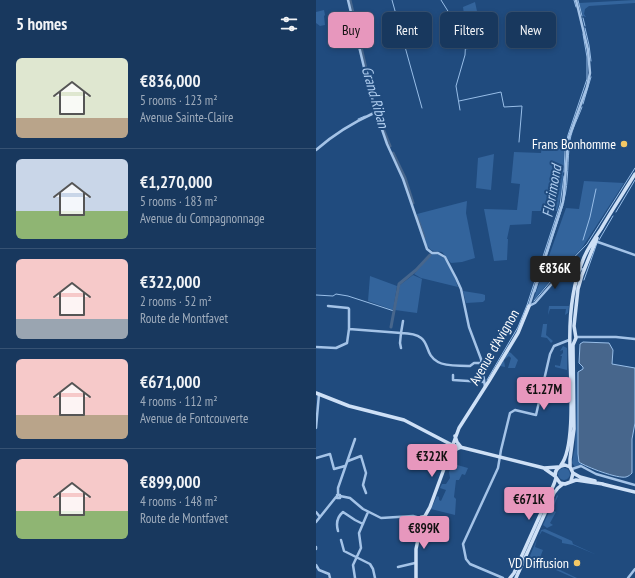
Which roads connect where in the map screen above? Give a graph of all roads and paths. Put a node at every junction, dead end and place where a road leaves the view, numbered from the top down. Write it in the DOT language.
graph roads {
  1 [pos="348,0"];
  2 [pos="576,0"];
  3 [pos="376,112"];
  4 [pos="316,150"];
  5 [pos="635,174"];
  6 [pos="594,241"];
  7 [pos="635,255"];
  8 [pos="582,269"];
  9 [pos="328,306"];
  10 [pos="529,306"];
  11 [pos="403,321"];
  12 [pos="349,329"];
  13 [pos="401,333"];
  14 [pos="572,338"];
  15 [pos="635,339"];
  16 [pos="316,347"];
  17 [pos="401,348"];
  18 [pos="482,363"];
  19 [pos="453,375"];
  20 [pos="484,382"];
  21 [pos="484,387"];
  22 [pos="317,394"];
  23 [pos="316,428"];
  24 [pos="455,435"];
  25 [pos="355,439"];
  26 [pos="452,445"];
  27 [pos="461,447"];
  28 [pos="449,453"];
  29 [pos="500,457"];
  30 [pos="316,458"];
  31 [pos="347,461"];
  32 [pos="346,466"];
  33 [pos="560,466"];
  34 [pos="544,468"];
  35 [pos="572,470"];
  36 [pos="555,477"];
  37 [pos="571,481"];
  38 [pos="563,484"];
  39 [pos="603,484"];
  40 [pos="635,485"];
  41 [pos="635,492"];
  42 [pos="366,493"];
  43 [pos="338,496"];
  44 [pos="316,512"];
  45 [pos="368,512"];
  46 [pos="320,517"];
  47 [pos="421,519"];
  48 [pos="316,522"];
  49 [pos="363,524"];
  50 [pos="338,531"];
  51 [pos="341,540"];
  52 [pos="356,558"];
  53 [pos="415,563"];
  54 [pos="316,565"];
  55 [pos="398,567"];
  56 [pos="635,569"];
  57 [pos="330,578"];
  58 [pos="355,578"];
  59 [pos="375,578"];
  60 [pos="416,578"];
  61 [pos="503,578"];
  62 [pos="510,578"];
  63 [pos="515,578"];
  64 [pos="628,578"];
  1 -- 3 [label="street"];
  2 -- 10 [label="street, Avenue d'Avignon"];
  3 -- 4 [label="street"];
  3 -- 18 [label="street"];
  5 -- 6 [label="main road"];
  6 -- 7 [label="street"];
  6 -- 8 [label="main road"];
  8 -- 10 [label="street"];
  8 -- 14 [label="main road"];
  9 -- 12 [label="street"];
  10 -- 21 [label="main road, Avenue d'Avignon"];
  11 -- 13 [label="street"];
  12 -- 13 [label="street"];
  12 -- 16 [label="street"];
  13 -- 17 [label="street"];
  13 -- 18 [label="street"];
  14 -- 15 [label="street"];
  14 -- 29 [label="street"];
  14 -- 33 [label="main road"];
  14 -- 35 [label="main road"];
  18 -- 20 [label="street"];
  19 -- 20 [label="street"];
  20 -- 21 [label="street"];
  21 -- 24 [label="main road, Avenue d'Avignon"];
  22 -- 23 [label="street"];
  22 -- 26 [label="main road"];
  24 -- 26 [label="main road, Avenue d'Avignon"];
  24 -- 27 [label="main road"];
  25 -- 31 [label="street"];
  26 -- 27 [label="main road"];
  26 -- 28 [label="main road, Avenue d'Avignon"];
  27 -- 28 [label="main road"];
  27 -- 29 [label="main road"];
  28 -- 47 [label="main road, Avenue d'Avignon"];
  29 -- 34 [label="main road"];
  29 -- 61 [label="street"];
  30 -- 32 [label="street"];
  31 -- 32 [label="street"];
  31 -- 42 [label="street"];
  32 -- 43 [label="street"];
  33 -- 34 [label="main road"];
  33 -- 35 [label="main road"];
  33 -- 36 [label="main road"];
  34 -- 36 [label="main road"];
  35 -- 37 [label="main road"];
  35 -- 39 [label="main road"];
  35 -- 40 [label="street"];
  36 -- 38 [label="main road"];
  36 -- 62 [label="main road"];
  37 -- 38 [label="main road"];
  37 -- 39 [label="main road"];
  38 -- 63 [label="main road"];
  39 -- 41 [label="main road"];
  43 -- 45 [label="street"];
  43 -- 46 [label="street"];
  44 -- 46 [label="street"];
  45 -- 47 [label="street"];
  45 -- 49 [label="street"];
  46 -- 48 [label="street"];
  47 -- 53 [label="main road, Avenue d'Avignon"];
  49 -- 50 [label="street"];
  49 -- 52 [label="street"];
  51 -- 52 [label="street"];
  52 -- 58 [label="street"];
  52 -- 59 [label="street"];
  53 -- 55 [label="street"];
  53 -- 60 [label="main road, Avenue d'Avignon"];
  54 -- 57 [label="street"];
  56 -- 64 [label="street"];
  62 -- 63 [label="main road"];
}
